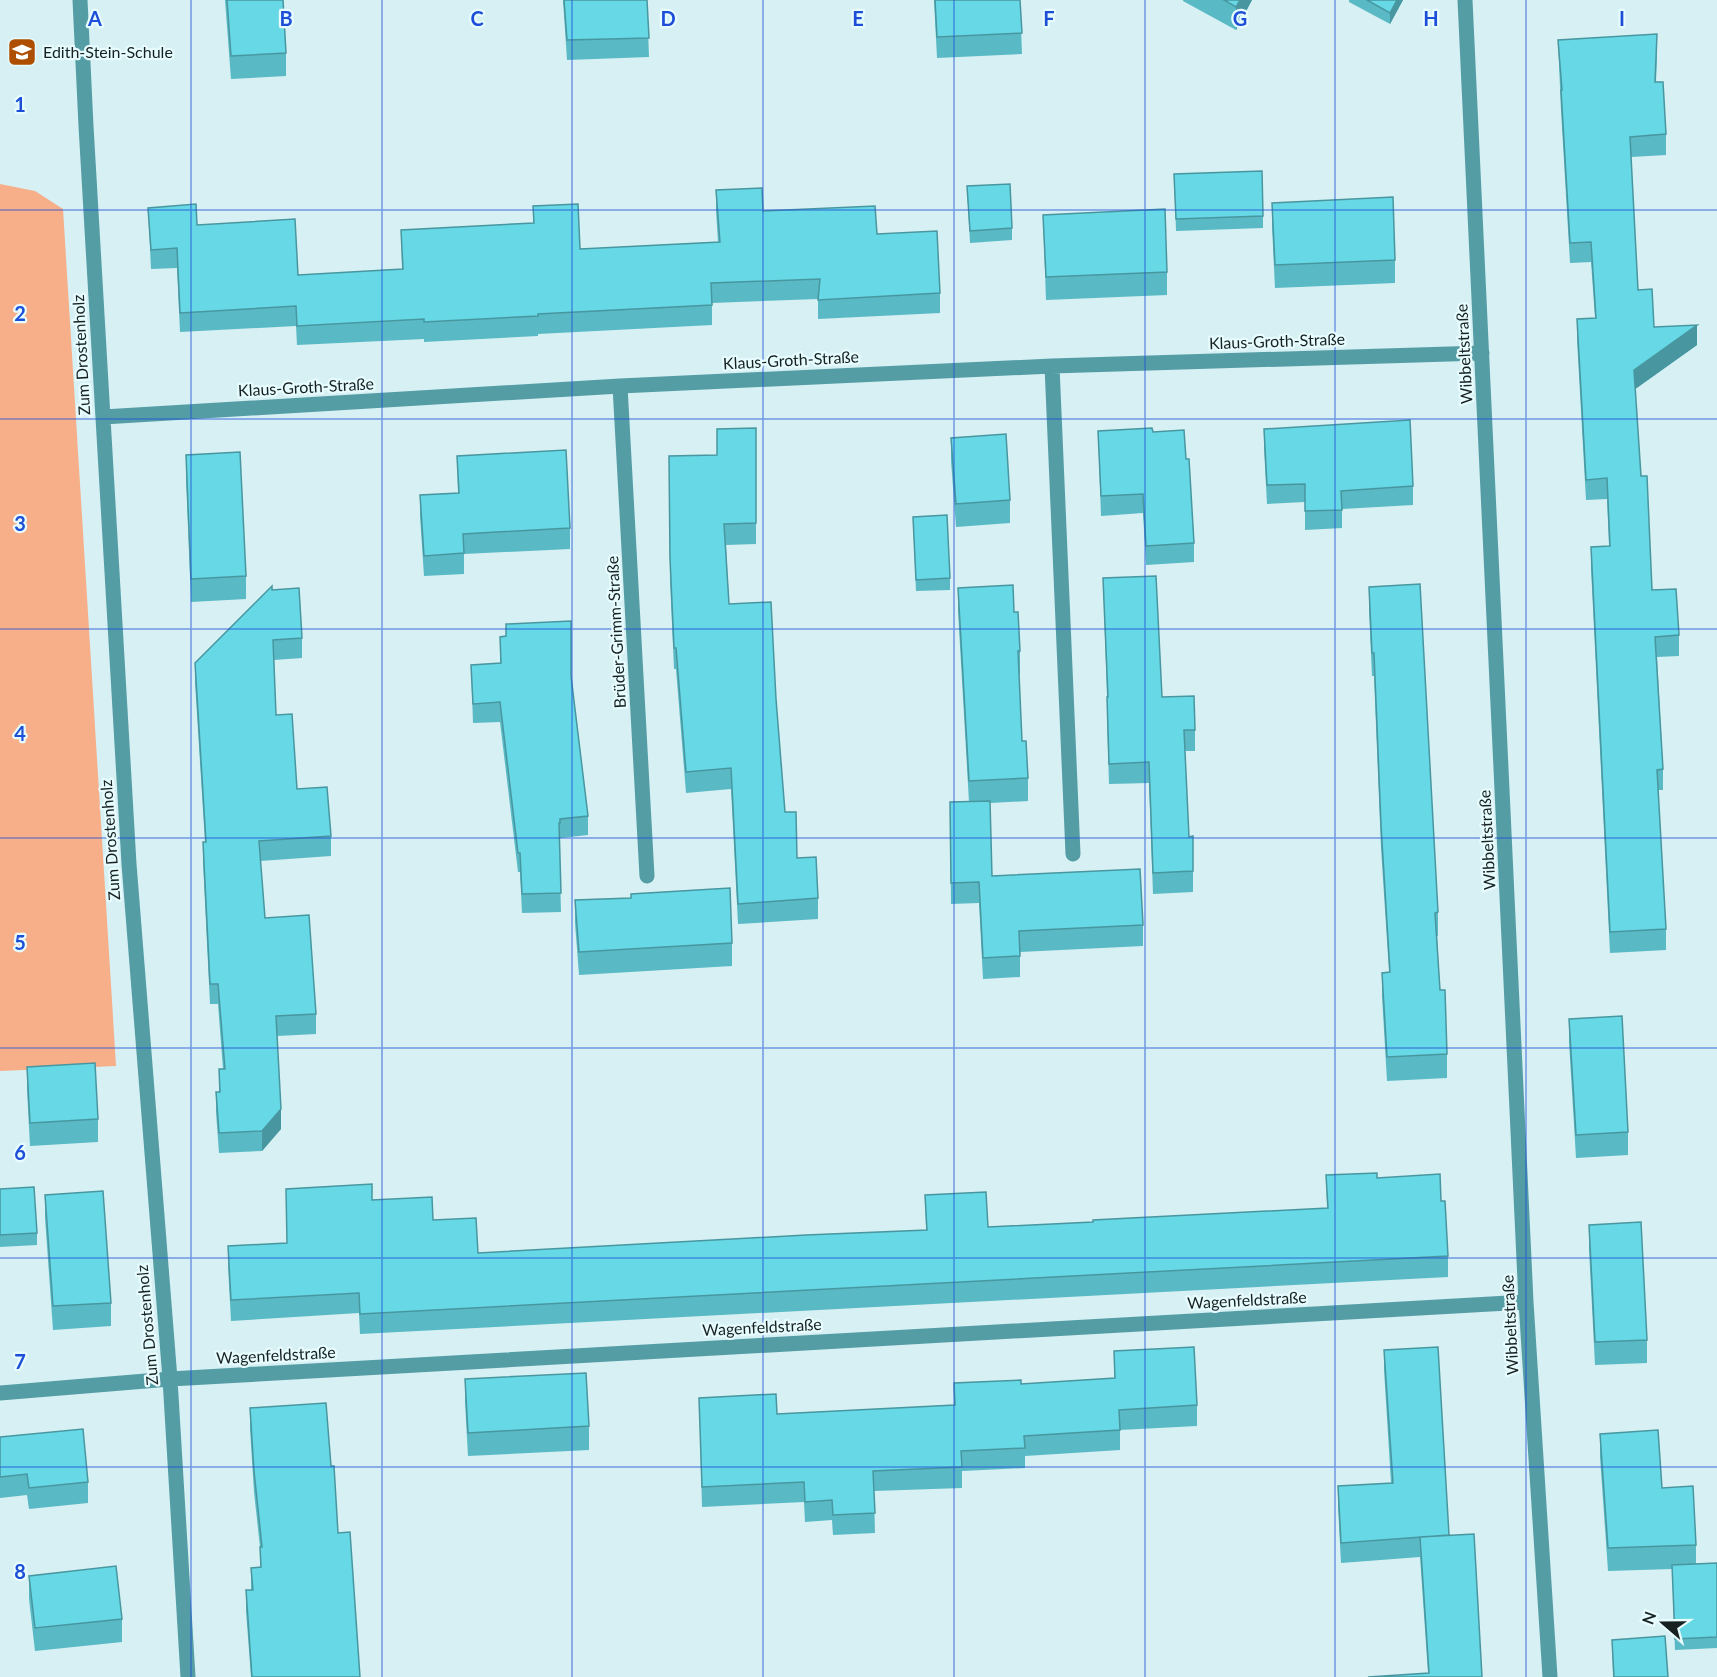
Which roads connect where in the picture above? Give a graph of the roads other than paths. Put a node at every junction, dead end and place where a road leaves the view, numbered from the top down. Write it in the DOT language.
graph roads {
  1 [pos="80,0"];
  2 [pos="1465,0"];
  3 [pos="1482,353"];
  4 [pos="1052,366"];
  5 [pos="620,386"];
  6 [pos="103,417"];
  7 [pos="1073,854"];
  8 [pos="647,876"];
  9 [pos="1526,1302"];
  10 [pos="170,1379"];
  11 [pos="0,1392"];
  12 [pos="188,1677"];
  13 [pos="1551,1677"];
  1 -- 6 [label="street, Zum Drostenholz"];
  2 -- 3 [label="street, Wibbeltstraße"];
  3 -- 4 [label="street, Klaus-Groth-Straße"];
  3 -- 9 [label="street, Wibbeltstraße"];
  4 -- 5 [label="street, Klaus-Groth-Straße"];
  4 -- 7 [label="street"];
  5 -- 6 [label="street, Klaus-Groth-Straße"];
  5 -- 8 [label="street, Brüder-Grimm-Straße"];
  6 -- 10 [label="street, Zum Drostenholz"];
  9 -- 10 [label="street, Wagenfeldstraße"];
  9 -- 13 [label="street, Wibbeltstraße"];
  10 -- 11 [label="street, Wagenfeldstraße"];
  10 -- 12 [label="street, Zum Drostenholz"];
}
